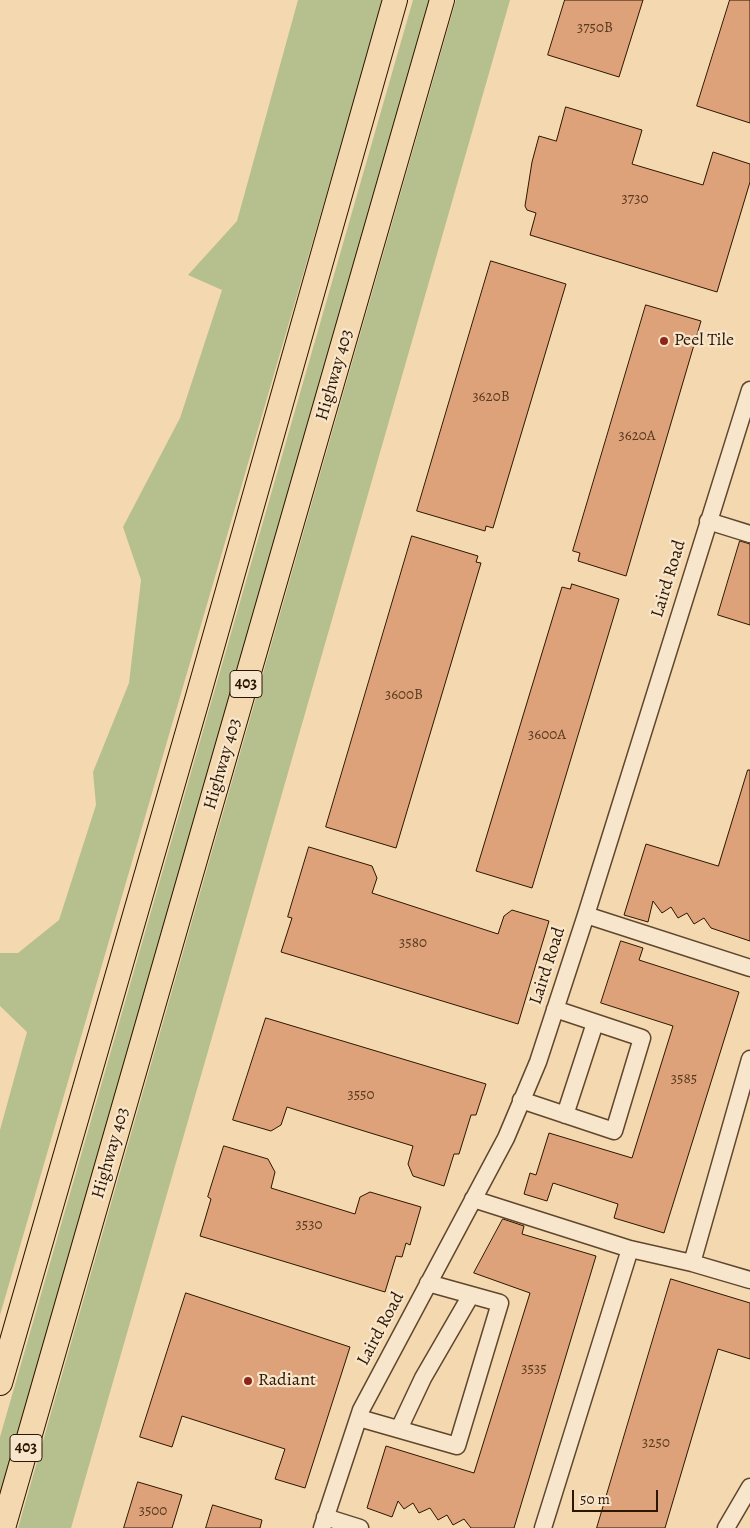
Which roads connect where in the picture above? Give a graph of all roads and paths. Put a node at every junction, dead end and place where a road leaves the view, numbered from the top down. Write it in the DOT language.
graph roads {
  1 [pos="395,0"];
  2 [pos="442,0"];
  3 [pos="750,390"];
  4 [pos="708,521"];
  5 [pos="750,534"];
  6 [pos="586,916"];
  7 [pos="750,968"];
  8 [pos="555,1009"];
  9 [pos="595,1023"];
  10 [pos="750,1059"];
  11 [pos="521,1100"];
  12 [pos="565,1114"];
  13 [pos="473,1199"];
  14 [pos="630,1249"];
  15 [pos="692,1262"];
  16 [pos="750,1280"];
  17 [pos="428,1282"];
  18 [pos="471,1295"];
  19 [pos="0,1383"];
  20 [pos="359,1418"];
  21 [pos="399,1429"];
  22 [pos="750,1487"];
  23 [pos="324,1523"];
  24 [pos="3,1528"];
  25 [pos="360,1528"];
  26 [pos="543,1528"];
  27 [pos="726,1528"];
  1 -- 19 [label="highway, 403"];
  2 -- 24 [label="highway, Highway 403 / 403"];
  3 -- 4 [label="street, Laird Road"];
  4 -- 5 [label="street"];
  4 -- 6 [label="street, Laird Road"];
  6 -- 7 [label="street"];
  6 -- 8 [label="street, Laird Road"];
  8 -- 9 [label="street"];
  8 -- 11 [label="street, Laird Road"];
  9 -- 12 [label="street"];
  9 -- 12 [label="street"];
  10 -- 15 [label="street"];
  11 -- 12 [label="street"];
  11 -- 13 [label="street, Laird Road"];
  13 -- 14 [label="street"];
  13 -- 17 [label="street, Laird Road"];
  14 -- 15 [label="street"];
  14 -- 26 [label="street"];
  15 -- 16 [label="street"];
  17 -- 18 [label="street"];
  17 -- 20 [label="street, Laird Road"];
  18 -- 21 [label="street"];
  18 -- 21 [label="street"];
  20 -- 21 [label="street"];
  20 -- 23 [label="street, Laird Road"];
  22 -- 27 [label="street"];
  23 -- 25 [label="street"];
}
